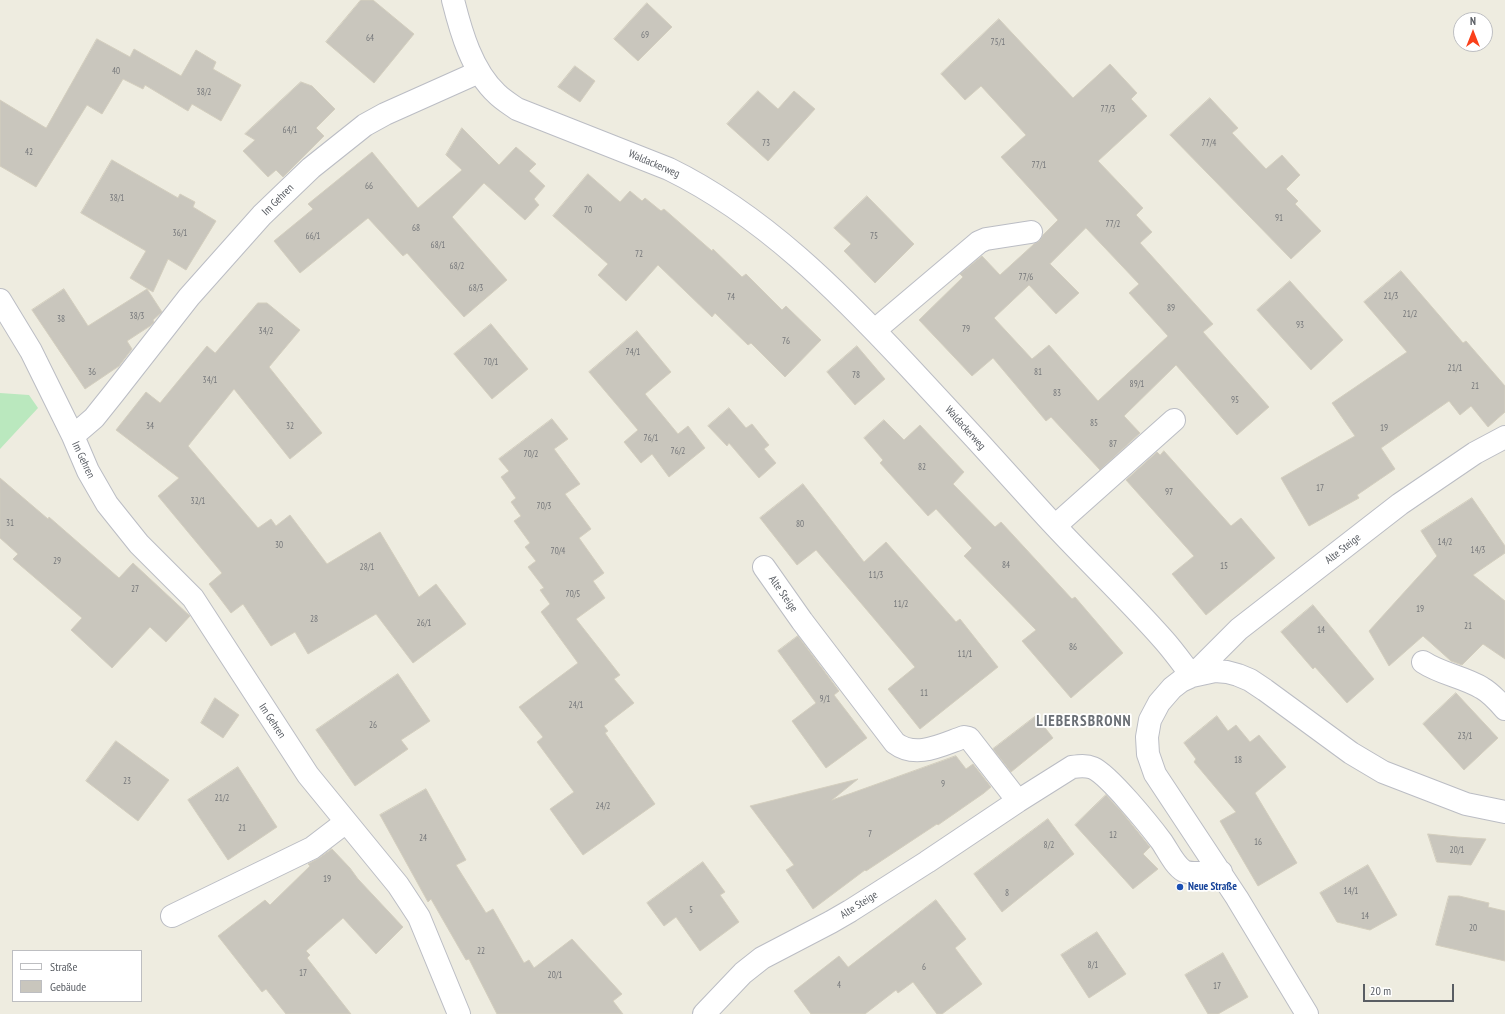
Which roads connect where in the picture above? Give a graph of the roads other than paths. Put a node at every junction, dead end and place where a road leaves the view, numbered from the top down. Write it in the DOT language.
graph roads {
  1 [pos="453,0"];
  2 [pos="479,72"];
  3 [pos="1031,232"];
  4 [pos="0,300"];
  5 [pos="875,330"];
  6 [pos="1174,420"];
  7 [pos="73,436"];
  8 [pos="1505,437"];
  9 [pos="1055,526"];
  10 [pos="764,567"];
  11 [pos="1423,662"];
  12 [pos="1192,676"];
  13 [pos="1505,709"];
  14 [pos="1018,800"];
  15 [pos="1505,812"];
  16 [pos="346,822"];
  17 [pos="1221,872"];
  18 [pos="172,916"];
  19 [pos="459,1014"];
  20 [pos="704,1014"];
  21 [pos="1308,1014"];
  1 -- 2 [label="street, Waldackerweg"];
  2 -- 5 [label="street, Waldackerweg"];
  2 -- 7 [label="street, Im Gehren"];
  3 -- 5 [label="street"];
  4 -- 7 [label="street, Im Gehren"];
  5 -- 9 [label="street, Waldackerweg"];
  6 -- 9 [label="street"];
  7 -- 16 [label="street, Im Gehren"];
  8 -- 12 [label="street, Alte Steige"];
  9 -- 12 [label="street, Waldackerweg"];
  10 -- 14 [label="street, Alte Steige"];
  11 -- 13 [label="street"];
  12 -- 15 [label="street"];
  12 -- 17 [label="street"];
  14 -- 17 [label="street, Alte Steige"];
  14 -- 20 [label="street, Alte Steige"];
  16 -- 18 [label="street"];
  16 -- 19 [label="street, Im Gehren"];
  17 -- 21 [label="street"];
}
